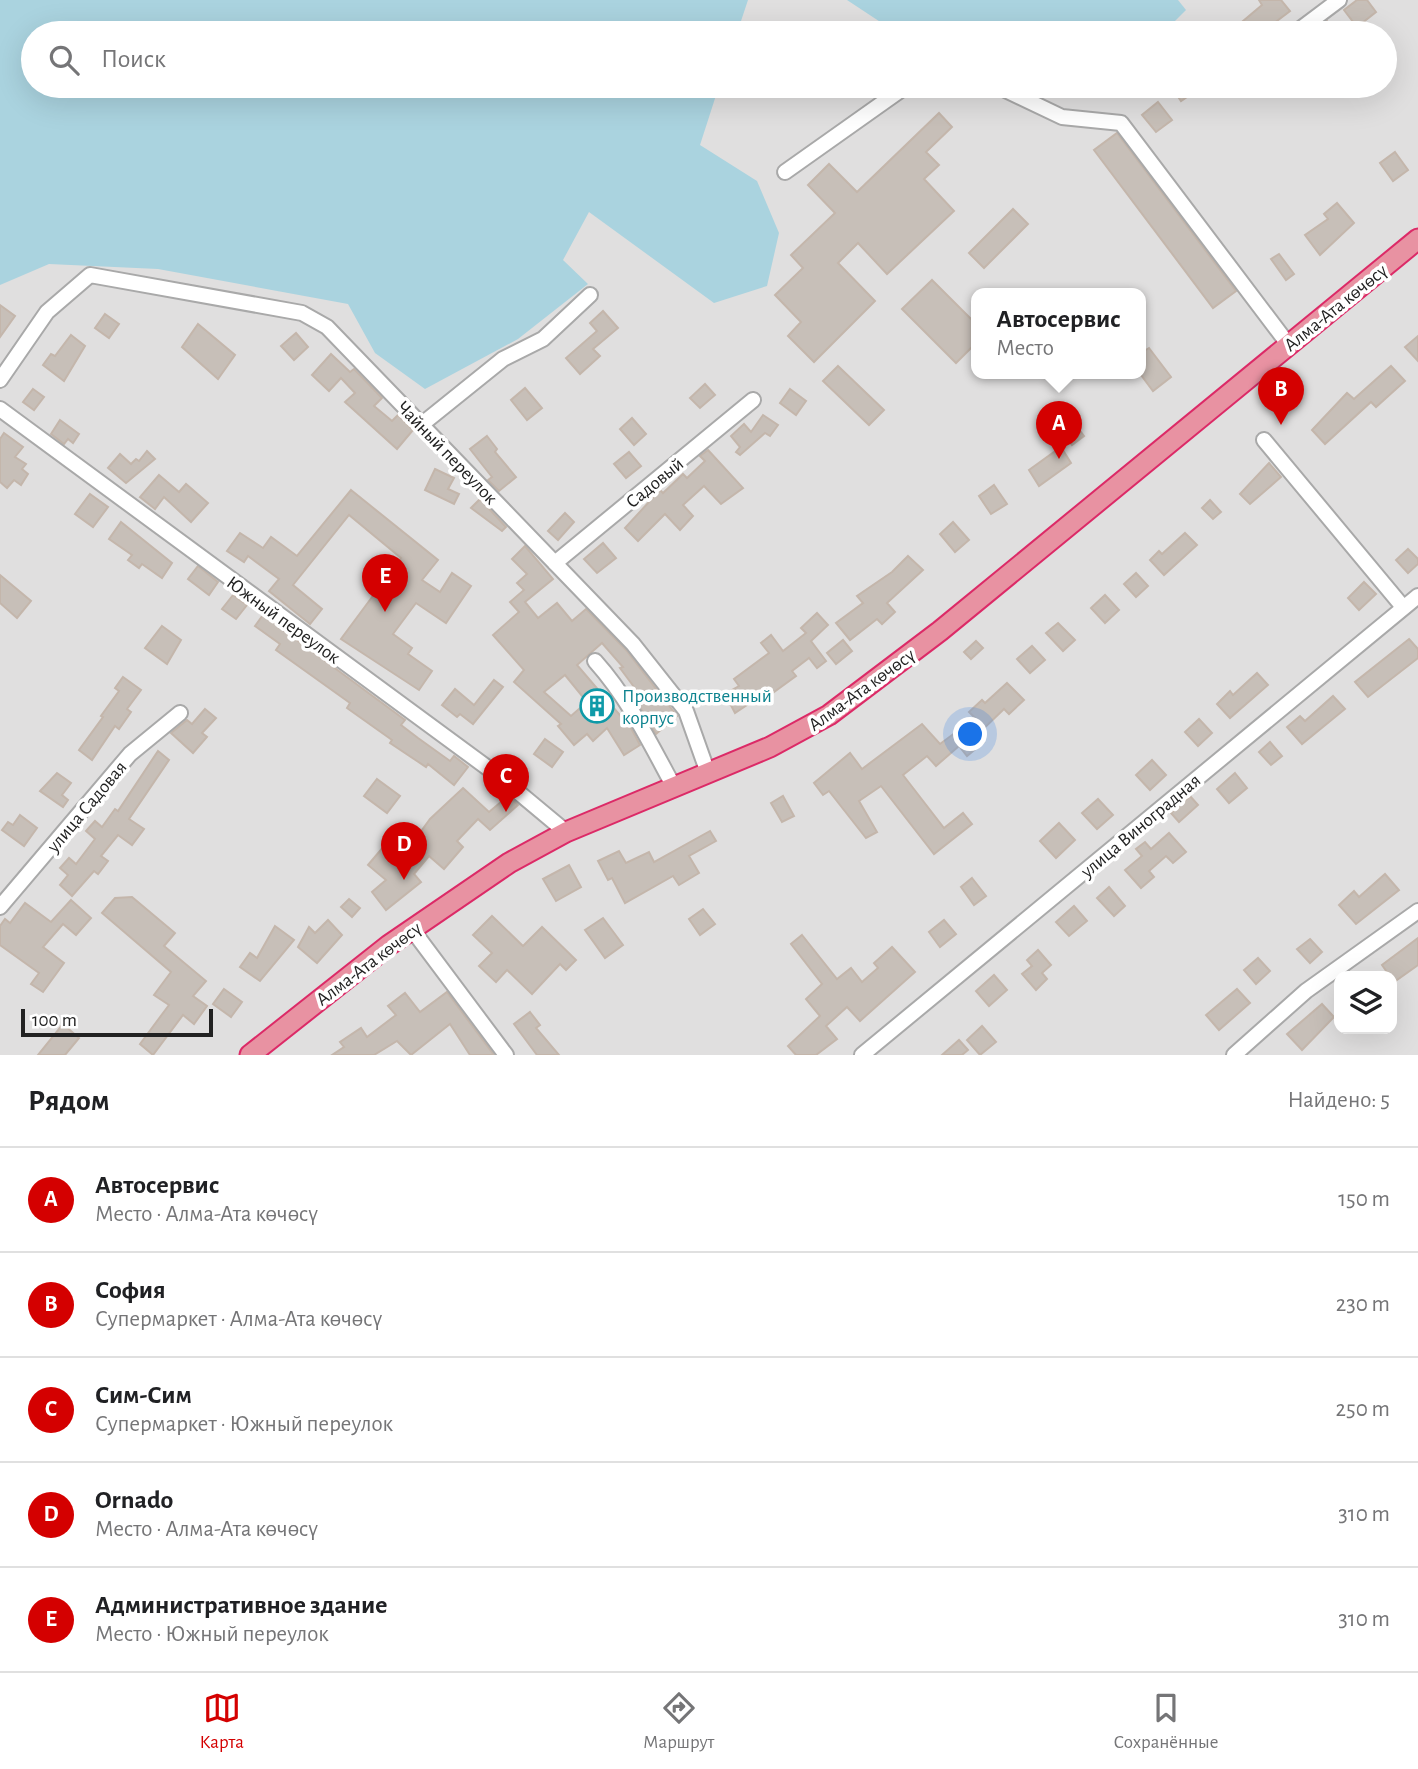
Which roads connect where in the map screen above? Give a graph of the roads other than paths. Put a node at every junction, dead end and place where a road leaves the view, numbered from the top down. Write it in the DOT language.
graph roads {
  1 [pos="1339,0"];
  2 [pos="1311,21"];
  3 [pos="888,98"];
  4 [pos="1022,98"];
  5 [pos="785,172"];
  6 [pos="1418,239"];
  7 [pos="590,295"];
  8 [pos="1289,344"];
  9 [pos="0,380"];
  10 [pos="753,400"];
  11 [pos="0,409"];
  12 [pos="421,425"];
  13 [pos="1264,440"];
  14 [pos="555,563"];
  15 [pos="1418,596"];
  16 [pos="1403,607"];
  17 [pos="595,661"];
  18 [pos="180,713"];
  19 [pos="708,773"];
  20 [pos="674,787"];
  21 [pos="566,832"];
  22 [pos="0,906"];
  23 [pos="1418,911"];
  24 [pos="411,928"];
  25 [pos="250,1055"];
  26 [pos="506,1055"];
  27 [pos="862,1055"];
  28 [pos="1234,1055"];
  1 -- 2 [label="street"];
  3 -- 5 [label="street"];
  4 -- 8 [label="street"];
  6 -- 8 [label="highway, Алма-Ата көчөсү"];
  7 -- 12 [label="street"];
  8 -- 19 [label="highway, Алма-Ата көчөсү"];
  9 -- 12 [label="street, Чайный переулок"];
  10 -- 14 [label="street, Садовый"];
  11 -- 21 [label="street, Южный переулок"];
  12 -- 14 [label="street, Чайный переулок"];
  13 -- 16 [label="street"];
  14 -- 19 [label="street, Чайный переулок"];
  15 -- 16 [label="street, улица Виноградная"];
  16 -- 27 [label="street, улица Виноградная"];
  17 -- 20 [label="street"];
  18 -- 22 [label="street, улица Садовая"];
  19 -- 20 [label="highway, Алма-Ата көчөсү"];
  20 -- 21 [label="highway, Алма-Ата көчөсү"];
  21 -- 24 [label="highway, Алма-Ата көчөсү"];
  23 -- 28 [label="street"];
  24 -- 25 [label="highway, Алма-Ата көчөсү"];
  24 -- 26 [label="street"];
}
